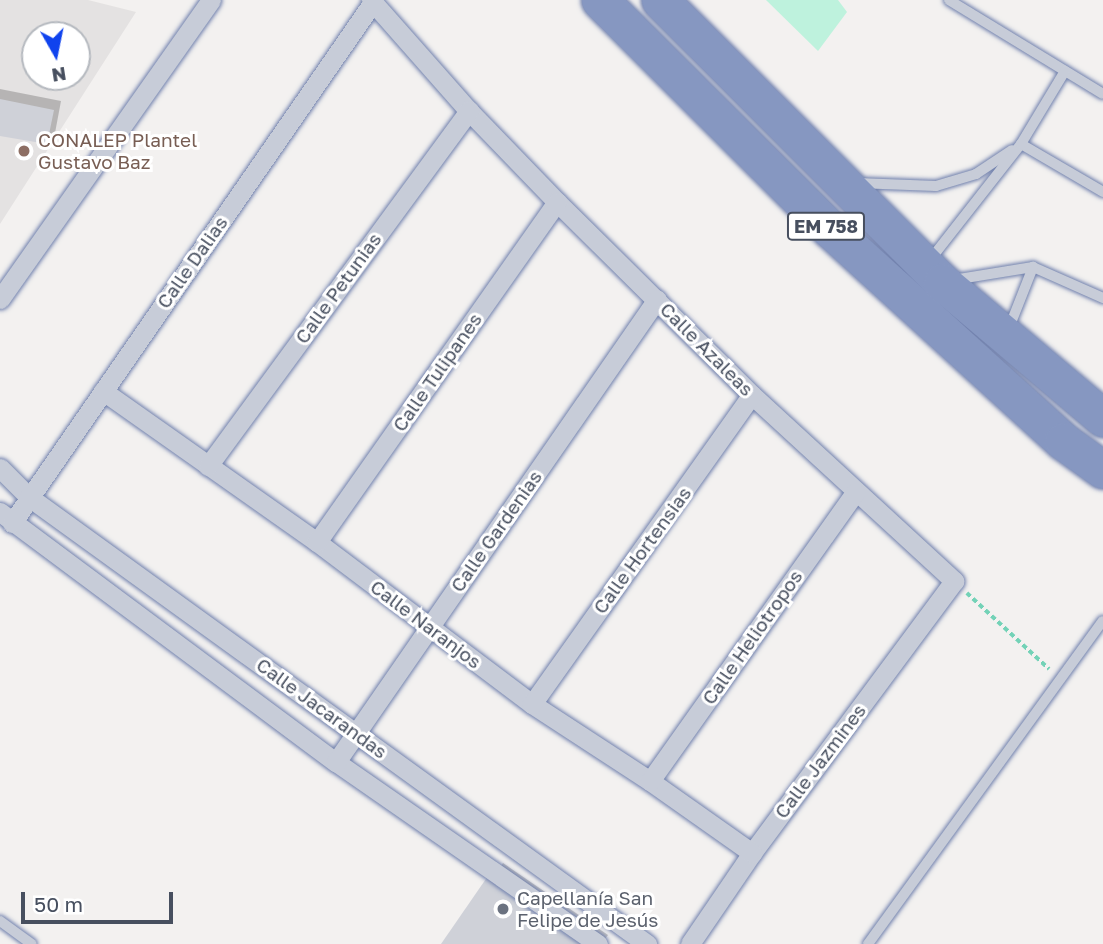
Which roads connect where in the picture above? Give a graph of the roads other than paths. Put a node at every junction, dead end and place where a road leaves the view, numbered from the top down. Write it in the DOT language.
graph roads {
  1 [pos="211,0"];
  2 [pos="600,0"];
  3 [pos="660,0"];
  4 [pos="949,0"];
  5 [pos="372,1"];
  6 [pos="1065,71"];
  7 [pos="1103,94"];
  8 [pos="469,111"];
  9 [pos="1021,144"];
  10 [pos="840,183"];
  11 [pos="1103,192"];
  12 [pos="557,202"];
  13 [pos="1033,267"];
  14 [pos="934,274"];
  15 [pos="1103,298"];
  16 [pos="0,299"];
  17 [pos="657,299"];
  18 [pos="1005,338"];
  19 [pos="103,391"];
  20 [pos="752,395"];
  21 [pos="1103,418"];
  22 [pos="1063,441"];
  23 [pos="208,466"];
  24 [pos="0,468"];
  25 [pos="1103,470"];
  26 [pos="1103,488"];
  27 [pos="855,493"];
  28 [pos="29,497"];
  29 [pos="6,517"];
  30 [pos="317,542"];
  31 [pos="954,581"];
  32 [pos="1103,621"];
  33 [pos="430,627"];
  34 [pos="531,704"];
  35 [pos="356,733"];
  36 [pos="336,762"];
  37 [pos="650,781"];
  38 [pos="752,853"];
  39 [pos="0,921"];
  40 [pos="32,944"];
  41 [pos="598,944"];
  42 [pos="647,944"];
  43 [pos="690,944"];
  44 [pos="868,944"];
  1 -- 16 [label="street"];
  2 -- 22 [label="highway, EM 758"];
  3 -- 10 [label="highway"];
  4 -- 6 [label="lane"];
  5 -- 8 [label="street, Calle Azaleas"];
  5 -- 19 [label="street, Calle Dalias"];
  6 -- 7 [label="lane"];
  6 -- 9 [label="lane"];
  8 -- 12 [label="street, Calle Azaleas"];
  8 -- 23 [label="street, Calle Petunias"];
  9 -- 10 [label="lane"];
  9 -- 11 [label="lane"];
  9 -- 14 [label="lane"];
  10 -- 14 [label="highway"];
  12 -- 17 [label="street, Calle Azaleas"];
  12 -- 30 [label="street, Calle Tulipanes"];
  13 -- 14 [label="lane"];
  13 -- 15 [label="lane"];
  13 -- 18 [label="lane"];
  14 -- 18 [label="highway"];
  17 -- 20 [label="street, Calle Azaleas"];
  17 -- 33 [label="street, Calle Gardenias"];
  18 -- 21 [label="highway"];
  19 -- 23 [label="street, Calle Naranjos"];
  19 -- 28 [label="street, Calle Dalias"];
  20 -- 27 [label="street, Calle Azaleas"];
  20 -- 34 [label="street, Calle Hortensias"];
  22 -- 25 [label="highway"];
  22 -- 26 [label="highway"];
  23 -- 30 [label="street, Calle Naranjos"];
  24 -- 28 [label="street, Calle Jacarandas"];
  27 -- 31 [label="street, Calle Azaleas"];
  27 -- 37 [label="street, Calle Heliotropos"];
  28 -- 29 [label="street, Calle Dalias"];
  28 -- 35 [label="street, Calle Jacarandas"];
  29 -- 36 [label="street, Calle Jacarandas"];
  30 -- 33 [label="street, Calle Naranjos"];
  31 -- 38 [label="street, Calle Jazmines"];
  32 -- 44 [label="lane"];
  33 -- 34 [label="street, Calle Naranjos"];
  33 -- 35 [label="street, Calle Gardenias"];
  34 -- 37 [label="street, Calle Naranjos"];
  35 -- 36 [label="street, Calle Gardenias"];
  35 -- 42 [label="street, Calle Jacarandas"];
  36 -- 41 [label="street, Calle Jacarandas"];
  37 -- 38 [label="street, Calle Naranjos"];
  38 -- 43 [label="street, Calle Jazmines"];
  39 -- 40 [label="lane"];
}
